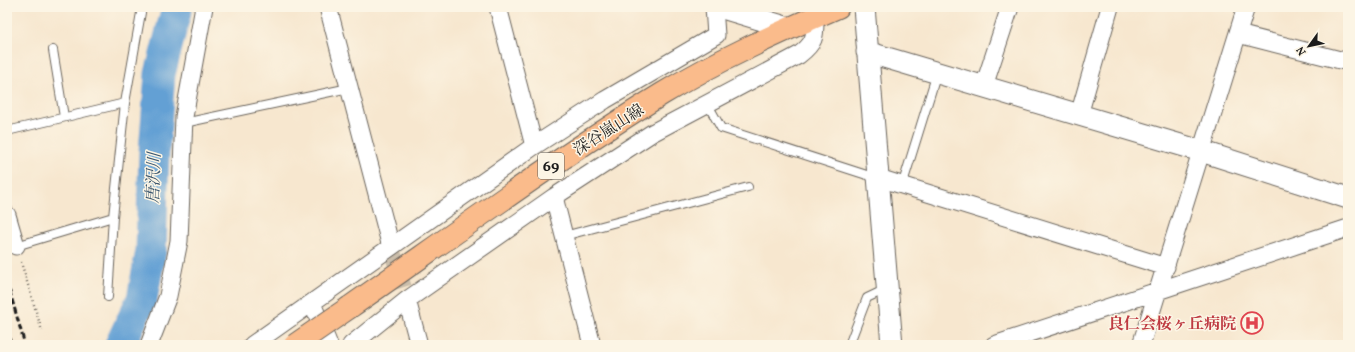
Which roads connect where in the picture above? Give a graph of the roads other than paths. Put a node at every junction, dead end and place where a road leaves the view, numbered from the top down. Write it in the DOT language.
graph roads {
  1 [pos="142,7"];
  2 [pos="204,7"];
  3 [pos="328,7"];
  4 [pos="498,7"];
  5 [pos="714,7"];
  6 [pos="719,7"];
  7 [pos="838,7"];
  8 [pos="864,7"];
  9 [pos="1010,7"];
  10 [pos="1110,7"];
  11 [pos="1246,7"];
  12 [pos="749,12"];
  13 [pos="815,17"];
  14 [pos="790,28"];
  15 [pos="1238,34"];
  16 [pos="53,50"];
  17 [pos="867,52"];
  18 [pos="1348,62"];
  19 [pos="937,72"];
  20 [pos="984,86"];
  21 [pos="349,88"];
  22 [pos="125,103"];
  23 [pos="707,103"];
  24 [pos="1079,115"];
  25 [pos="64,117"];
  26 [pos="184,123"];
  27 [pos="7,131"];
  28 [pos="534,146"];
  29 [pos="1202,151"];
  30 [pos="879,178"];
  31 [pos="902,186"];
  32 [pos="748,187"];
  33 [pos="554,197"];
  34 [pos="1348,198"];
  35 [pos="7,215"];
  36 [pos="113,217"];
  37 [pos="1348,228"];
  38 [pos="564,236"];
  39 [pos="16,246"];
  40 [pos="392,247"];
  41 [pos="1166,266"];
  42 [pos="888,288"];
  43 [pos="1158,290"];
  44 [pos="108,297"];
  45 [pos="407,300"];
  46 [pos="312,303"];
  47 [pos="149,345"];
  48 [pos="252,345"];
  49 [pos="295,345"];
  50 [pos="329,345"];
  51 [pos="351,345"];
  52 [pos="419,345"];
  53 [pos="592,345"];
  54 [pos="849,345"];
  55 [pos="892,345"];
  56 [pos="994,345"];
  57 [pos="1141,345"];
  1 -- 22 [label="lane"];
  2 -- 26 [label="street"];
  3 -- 21 [label="street"];
  4 -- 28 [label="street"];
  5 -- 28 [label="street"];
  6 -- 12 [label="street"];
  7 -- 13 [label="main road, 深谷嵐山線 / 69"];
  8 -- 17 [label="street"];
  9 -- 20 [label="street"];
  10 -- 24 [label="street"];
  11 -- 15 [label="street"];
  12 -- 14 [label="street"];
  13 -- 14 [label="main road, 深谷嵐山線 / 69"];
  13 -- 23 [label="street"];
  14 -- 49 [label="main road, 深谷嵐山線 / 69, bridge"];
  15 -- 18 [label="street"];
  15 -- 29 [label="street"];
  16 -- 25 [label="lane"];
  17 -- 19 [label="street"];
  17 -- 30 [label="street"];
  19 -- 20 [label="street"];
  19 -- 31 [label="lane"];
  20 -- 24 [label="street"];
  21 -- 26 [label="lane"];
  21 -- 40 [label="street"];
  22 -- 25 [label="lane"];
  22 -- 36 [label="lane"];
  23 -- 30 [label="lane"];
  23 -- 33 [label="street"];
  24 -- 29 [label="street"];
  25 -- 27 [label="lane"];
  26 -- 47 [label="street"];
  28 -- 40 [label="street"];
  29 -- 34 [label="street"];
  29 -- 41 [label="street"];
  30 -- 31 [label="street"];
  30 -- 42 [label="street"];
  31 -- 41 [label="street"];
  32 -- 38 [label="lane"];
  33 -- 38 [label="street"];
  33 -- 45 [label="street"];
  35 -- 39 [label="street"];
  36 -- 39 [label="lane"];
  36 -- 44 [label="lane"];
  37 -- 43 [label="street"];
  38 -- 53 [label="street"];
  40 -- 46 [label="street"];
  41 -- 43 [label="street"];
  42 -- 54 [label="lane"];
  42 -- 55 [label="street"];
  43 -- 56 [label="street"];
  43 -- 57 [label="street"];
  45 -- 51 [label="street"];
  45 -- 52 [label="street"];
  46 -- 48 [label="street"];
  46 -- 50 [label="street"];
}
